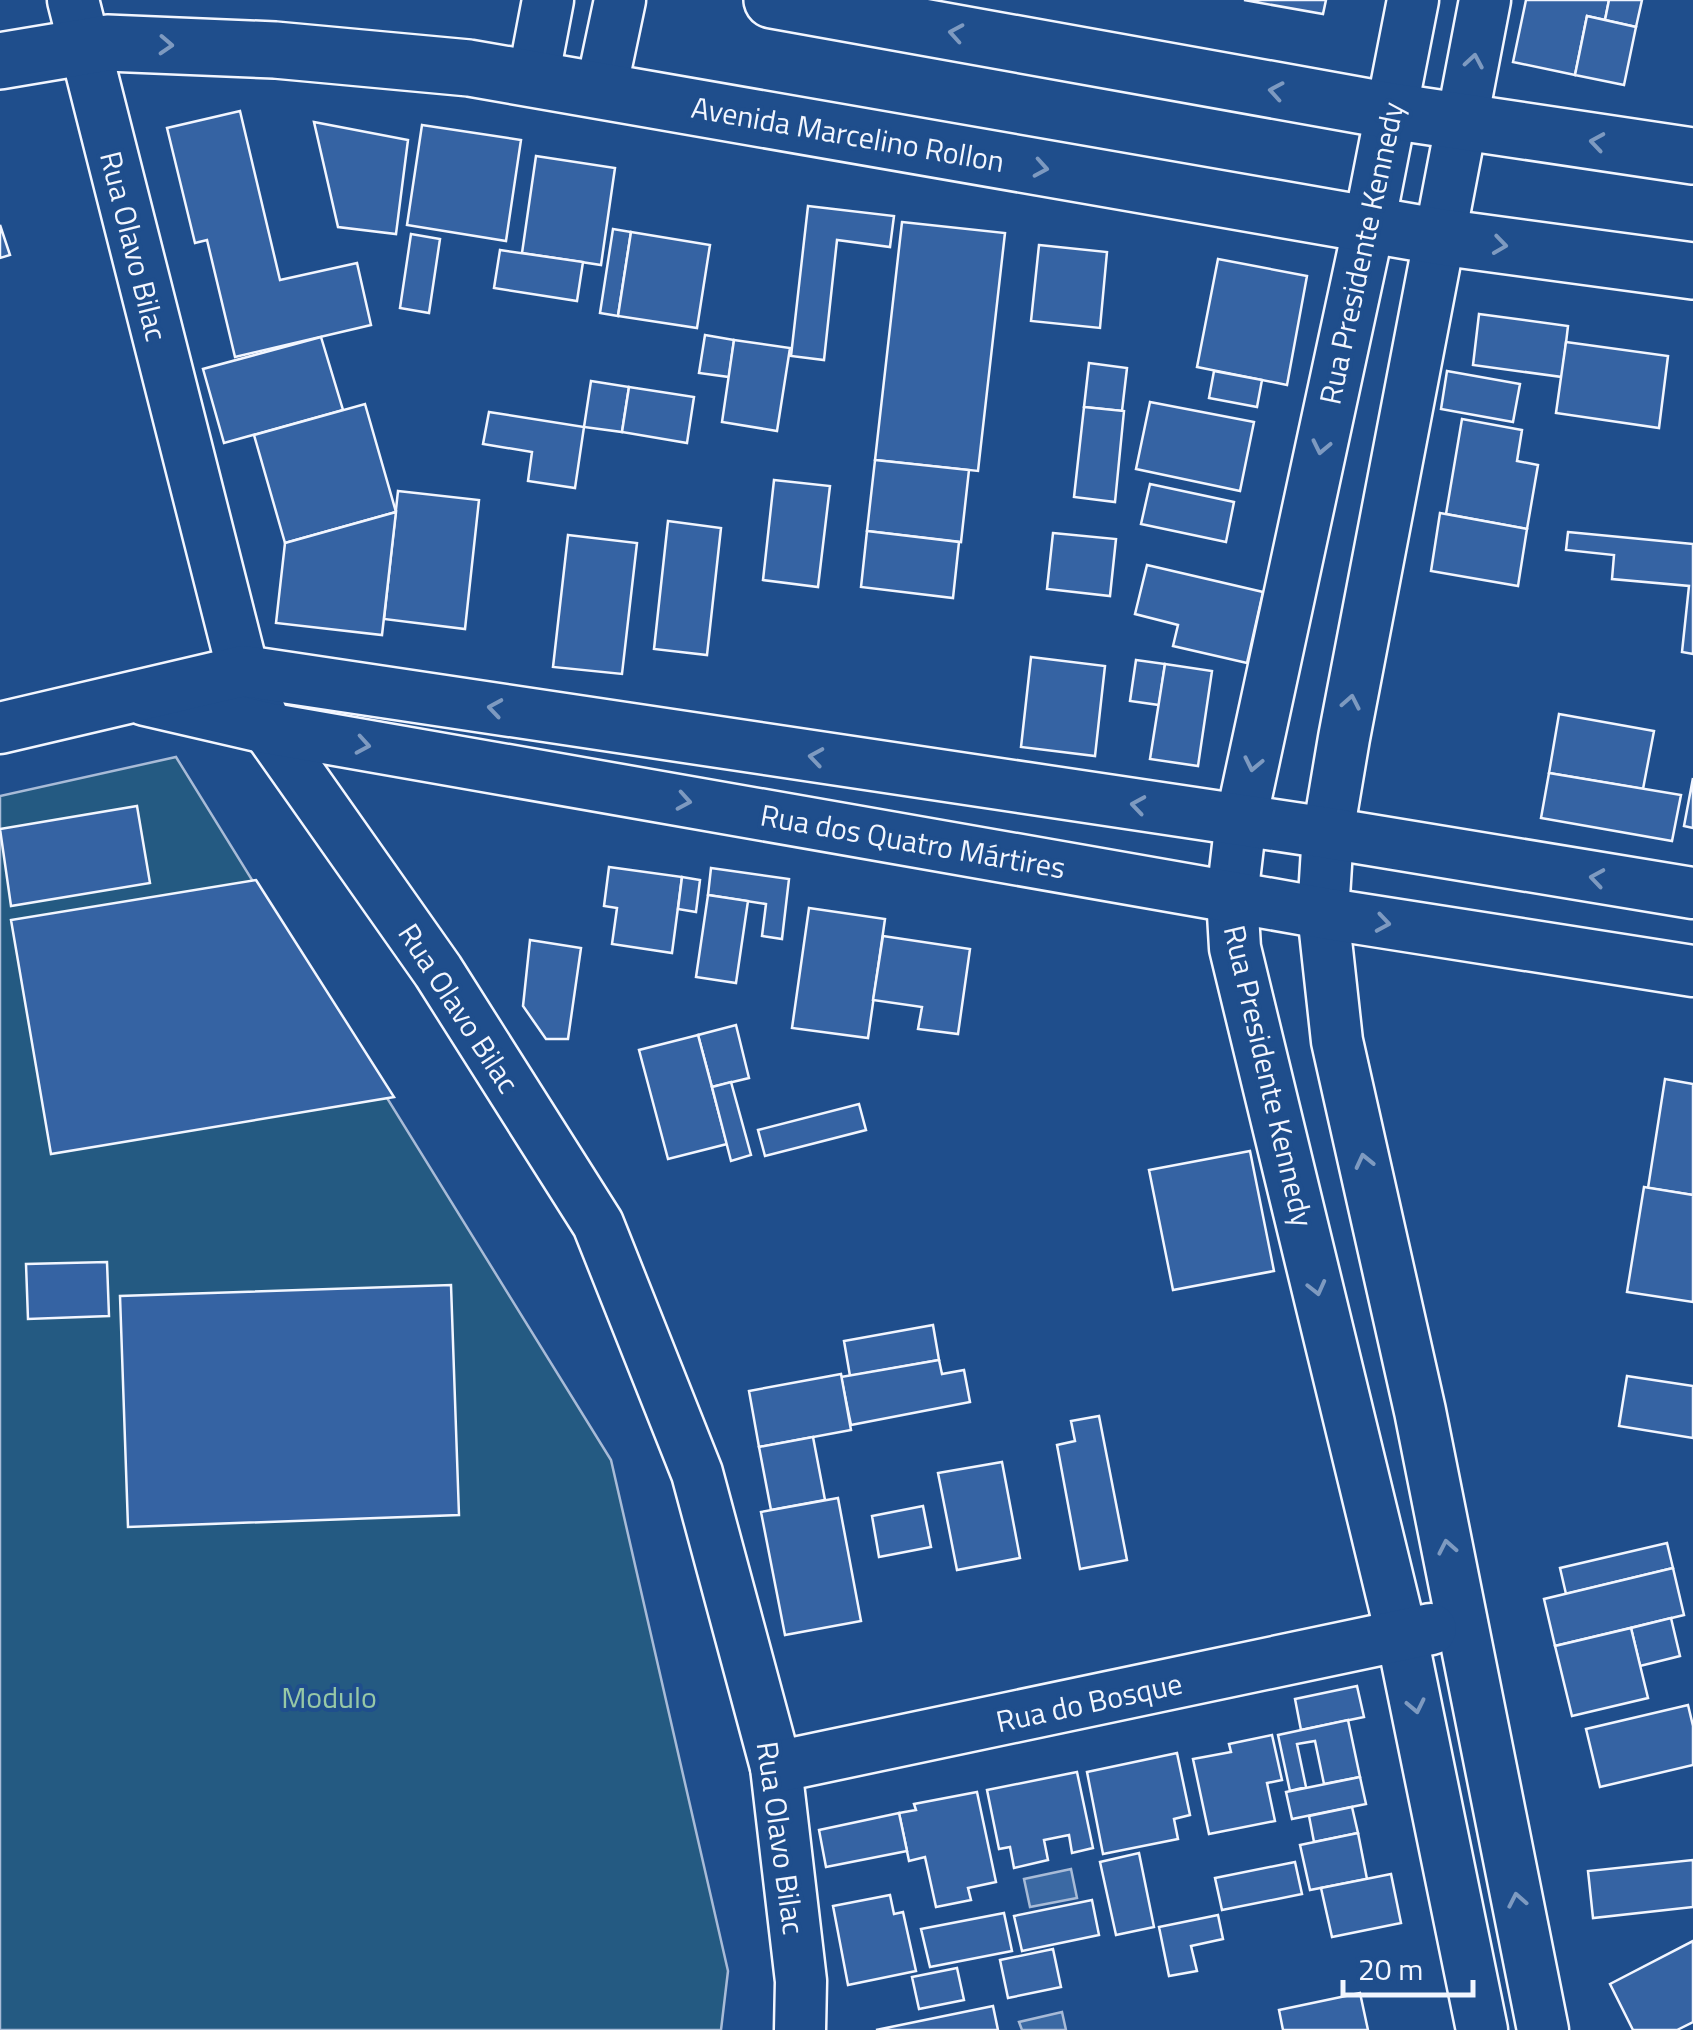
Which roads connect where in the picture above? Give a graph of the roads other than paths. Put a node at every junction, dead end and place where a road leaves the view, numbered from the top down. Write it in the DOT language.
graph roads {
  1 [pos="548,0"];
  2 [pos="620,0"];
  3 [pos="772,0"];
  4 [pos="1413,0"];
  5 [pos="1484,0"];
  6 [pos="78,23"];
  7 [pos="0,60"];
  8 [pos="533,80"];
  9 [pos="601,90"];
  10 [pos="1392,112"];
  11 [pos="1462,122"];
  12 [pos="1693,156"];
  13 [pos="1369,225"];
  14 [pos="1442,237"];
  15 [pos="1693,271"];
  16 [pos="243,671"];
  17 [pos="135,698"];
  18 [pos="0,728"];
  19 [pos="267,728"];
  20 [pos="868,764"];
  21 [pos="1241,820"];
  22 [pos="860,831"];
  23 [pos="1328,833"];
  24 [pos="1693,894"];
  25 [pos="1232,896"];
  26 [pos="1322,913"];
  27 [pos="1693,971"];
  28 [pos="1462,1622"];
  29 [pos="1402,1636"];
  30 [pos="776,1767"];
  31 [pos="800,2030"];
  32 [pos="1482,2030"];
  33 [pos="1543,2030"];
  1 -- 8 [label="street"];
  2 -- 9 [label="street"];
  10 -- 3 [label="main road, one-way"];
  4 -- 10 [label="street, Rua Presidente Kennedy"];
  11 -- 5 [label="street, one-way"];
  6 -- 7 [label="main road, Avenida Marcelino Rollon"];
  6 -- 8 [label="main road, Avenida Marcelino Rollon, one-way"];
  6 -- 16 [label="street, Rua Olavo Bilac"];
  8 -- 9 [label="main road, Avenida Marcelino Rollon"];
  9 -- 13 [label="main road, Avenida Marcelino Rollon, one-way"];
  10 -- 11 [label="main road"];
  10 -- 13 [label="street, Rua Presidente Kennedy"];
  12 -- 11 [label="main road, one-way"];
  11 -- 14 [label="street"];
  13 -- 14 [label="main road, Avenida Marcelino Rollon"];
  13 -- 21 [label="street, Rua Presidente Kennedy, one-way"];
  14 -- 15 [label="main road, Avenida Marcelino Rollon, one-way"];
  23 -- 14 [label="street, one-way"];
  16 -- 17 [label="street, Rua dos Quatro Mártires"];
  16 -- 19 [label="street, Rua Olavo Bilac"];
  20 -- 16 [label="street, Rua dos Quatro Mártires, one-way"];
  17 -- 18 [label="street, Rua dos Quatro Mártires"];
  17 -- 19 [label="street, Rua dos Quatro Mártires"];
  19 -- 22 [label="street, Rua dos Quatro Mártires, one-way"];
  19 -- 30 [label="street, Rua Olavo Bilac"];
  21 -- 20 [label="street, Rua dos Quatro Mártires, one-way"];
  20 -- 22 [label="street"];
  21 -- 23 [label="street, Rua dos Quatro Mártires"];
  21 -- 25 [label="street, Rua Presidente Kennedy"];
  22 -- 25 [label="street, Rua dos Quatro Mártires"];
  24 -- 23 [label="street, Rua dos Quatro Mártires, one-way"];
  23 -- 26 [label="street"];
  25 -- 26 [label="street, Rua dos Quatro Mártires"];
  25 -- 29 [label="street, Rua Presidente Kennedy, one-way"];
  26 -- 27 [label="street, Rua dos Quatro Mártires, one-way"];
  28 -- 26 [label="street, one-way"];
  28 -- 29 [label="street, Rua do Bosque"];
  33 -- 28 [label="street, one-way"];
  29 -- 30 [label="street, Rua do Bosque"];
  29 -- 32 [label="street, Rua Presidente Kennedy, one-way"];
  30 -- 31 [label="street, Rua Olavo Bilac"];
}
